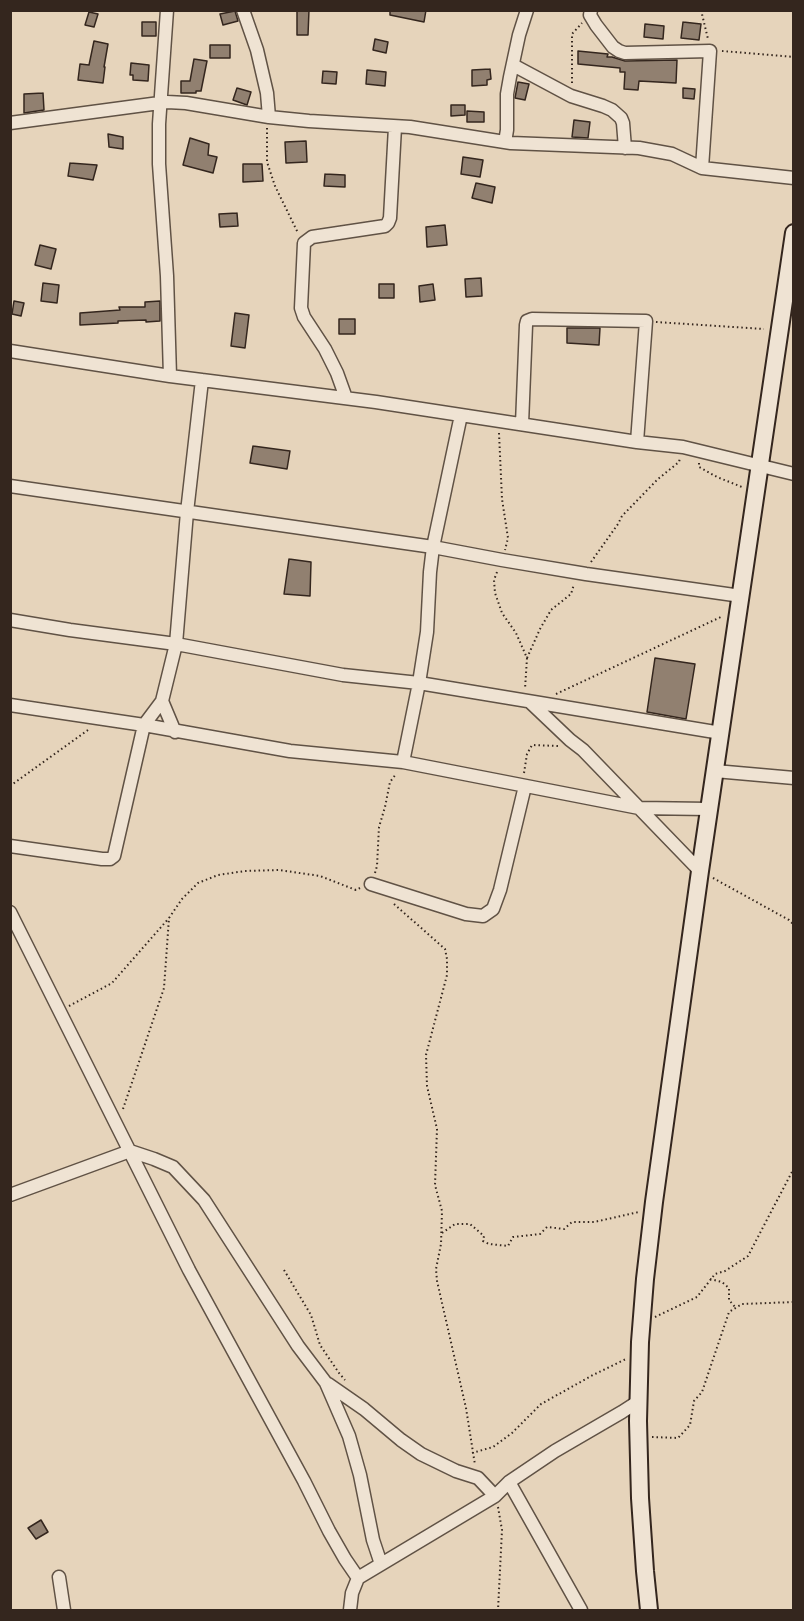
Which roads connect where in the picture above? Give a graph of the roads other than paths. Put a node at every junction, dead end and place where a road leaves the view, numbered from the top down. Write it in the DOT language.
graph roads {
  1 [pos="167,10"];
  2 [pos="243,10"];
  3 [pos="527,10"];
  4 [pos="591,13"];
  5 [pos="513,65"];
  6 [pos="160,103"];
  7 [pos="269,117"];
  8 [pos="10,123"];
  9 [pos="395,127"];
  10 [pos="505,142"];
  11 [pos="626,148"];
  12 [pos="702,168"];
  13 [pos="794,178"];
  14 [pos="794,233"];
  15 [pos="789,298"];
  16 [pos="10,351"];
  17 [pos="170,376"];
  18 [pos="202,380"];
  19 [pos="346,398"];
  20 [pos="461,415"];
  21 [pos="522,424"];
  22 [pos="637,442"];
  23 [pos="759,465"];
  24 [pos="794,474"];
  25 [pos="10,486"];
  26 [pos="187,512"];
  27 [pos="433,547"];
  28 [pos="740,602"];
  29 [pos="10,620"];
  30 [pos="176,644"];
  31 [pos="419,683"];
  32 [pos="162,701"];
  33 [pos="533,702"];
  34 [pos="10,705"];
  35 [pos="144,725"];
  36 [pos="175,732"];
  37 [pos="721,734"];
  38 [pos="403,762"];
  39 [pos="715,771"];
  40 [pos="794,778"];
  41 [pos="525,786"];
  42 [pos="639,808"];
  43 [pos="710,809"];
  44 [pos="10,846"];
  45 [pos="700,871"];
  46 [pos="371,884"];
  47 [pos="10,912"];
  48 [pos="130,1151"];
  49 [pos="10,1195"];
  50 [pos="326,1383"];
  51 [pos="639,1401"];
  52 [pos="509,1482"];
  53 [pos="495,1496"];
  54 [pos="381,1564"];
  55 [pos="59,1577"];
  56 [pos="358,1578"];
  57 [pos="64,1611"];
  58 [pos="350,1611"];
  59 [pos="581,1611"];
  60 [pos="649,1611"];
  1 -- 6 [label="street"];
  2 -- 7 [label="street"];
  3 -- 5 [label="street"];
  4 -- 12 [label="street"];
  5 -- 10 [label="street"];
  5 -- 11 [label="street"];
  6 -- 7 [label="street"];
  6 -- 8 [label="street"];
  6 -- 17 [label="street"];
  7 -- 9 [label="street"];
  9 -- 10 [label="street"];
  9 -- 19 [label="street"];
  10 -- 11 [label="street"];
  11 -- 12 [label="street"];
  12 -- 13 [label="street"];
  14 -- 15 [label="main road"];
  15 -- 23 [label="main road"];
  16 -- 17 [label="street"];
  17 -- 18 [label="street"];
  18 -- 19 [label="street"];
  18 -- 26 [label="street"];
  19 -- 20 [label="street"];
  20 -- 21 [label="street"];
  20 -- 27 [label="street"];
  21 -- 22 [label="street"];
  21 -- 22 [label="street"];
  22 -- 23 [label="street"];
  23 -- 24 [label="street"];
  23 -- 28 [label="main road"];
  25 -- 26 [label="street"];
  26 -- 27 [label="street"];
  26 -- 30 [label="street"];
  27 -- 28 [label="street"];
  27 -- 31 [label="street"];
  28 -- 37 [label="main road"];
  29 -- 30 [label="street"];
  30 -- 31 [label="street"];
  30 -- 32 [label="street"];
  31 -- 33 [label="street"];
  31 -- 38 [label="street"];
  32 -- 35 [label="street"];
  32 -- 36 [label="street"];
  33 -- 37 [label="street"];
  33 -- 42 [label="street"];
  34 -- 35 [label="street"];
  35 -- 36 [label="street"];
  35 -- 44 [label="street"];
  36 -- 38 [label="street"];
  37 -- 39 [label="main road"];
  38 -- 41 [label="street"];
  39 -- 40 [label="street"];
  39 -- 43 [label="main road"];
  41 -- 42 [label="street"];
  41 -- 46 [label="street"];
  42 -- 43 [label="street"];
  42 -- 45 [label="street"];
  43 -- 45 [label="main road"];
  45 -- 51 [label="main road"];
  47 -- 48 [label="street"];
  48 -- 49 [label="street"];
  48 -- 50 [label="street"];
  48 -- 56 [label="street"];
  50 -- 53 [label="street"];
  50 -- 54 [label="street"];
  51 -- 52 [label="street"];
  51 -- 60 [label="main road"];
  52 -- 53 [label="street"];
  52 -- 59 [label="street"];
  53 -- 54 [label="street"];
  54 -- 56 [label="street"];
  55 -- 57 [label="street"];
  56 -- 58 [label="street"];
}
